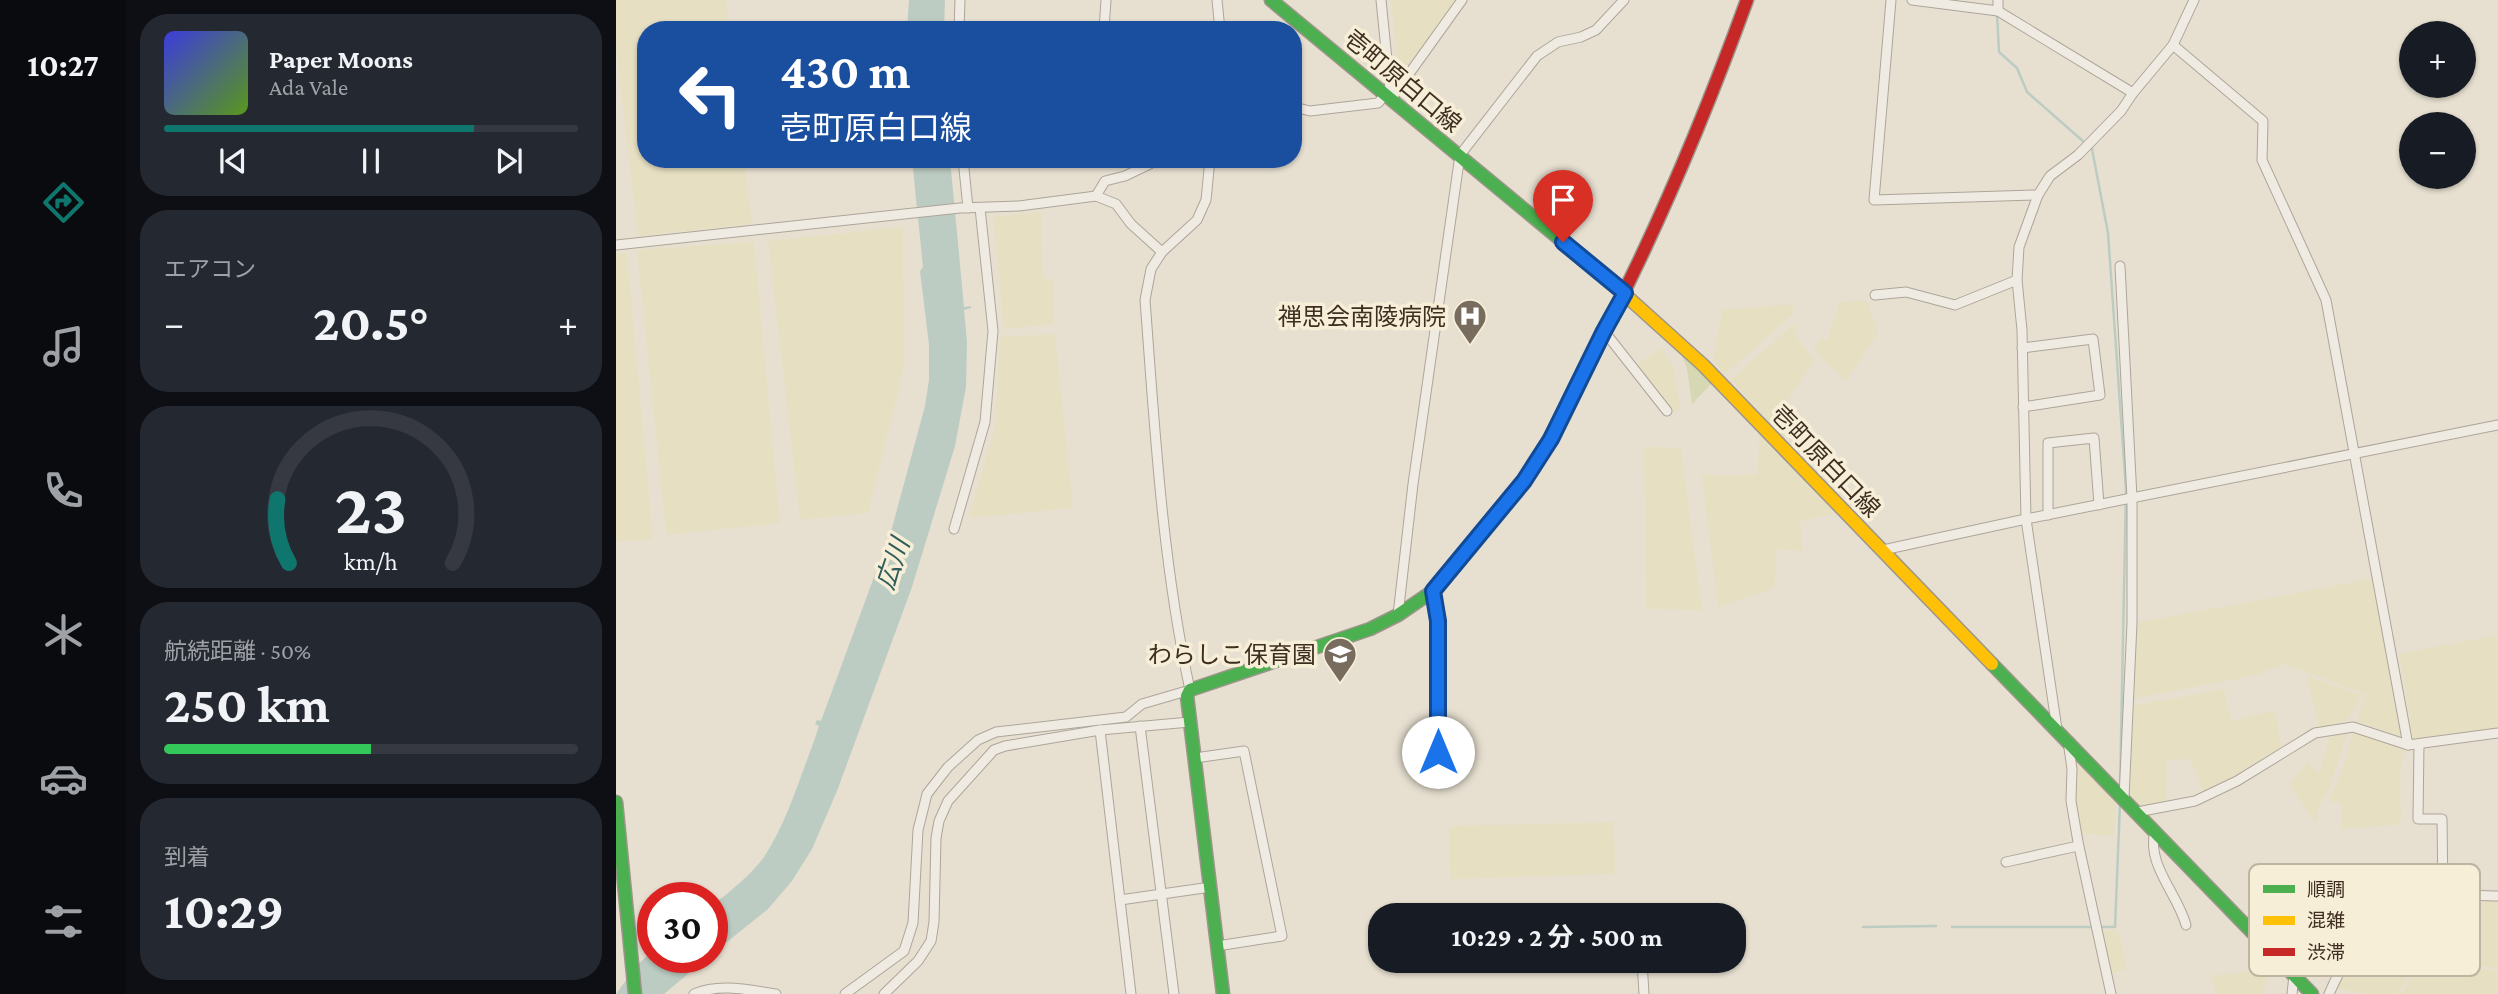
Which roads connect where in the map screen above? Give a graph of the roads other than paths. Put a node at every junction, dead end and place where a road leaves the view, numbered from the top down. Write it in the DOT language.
graph roads {
  1 [pos="960,0"];
  2 [pos="1106,0"];
  3 [pos="1217,0"];
  4 [pos="1271,0"];
  5 [pos="1381,0"];
  6 [pos="1462,0"];
  7 [pos="1624,0"];
  8 [pos="1747,0"];
  9 [pos="1891,0"];
  10 [pos="1912,0"];
  11 [pos="1998,0"];
  12 [pos="2194,0"];
  13 [pos="1998,11"];
  14 [pos="959,21"];
  15 [pos="1105,21"];
  16 [pos="1219,21"];
  17 [pos="1297,21"];
  18 [pos="1302,25"];
  19 [pos="2174,45"];
  20 [pos="2133,93"];
  21 [pos="1388,96"];
  22 [pos="1302,109"];
  23 [pos="1460,155"];
  24 [pos="963,168"];
  25 [pos="1144,168"];
  26 [pos="1209,168"];
  27 [pos="2038,195"];
  28 [pos="1096,196"];
  29 [pos="964,208"];
  30 [pos="980,208"];
  31 [pos="616,245"];
  32 [pos="1162,252"];
  33 [pos="2120,266"];
  34 [pos="2017,280"];
  35 [pos="1625,293"];
  36 [pos="1875,295"];
  37 [pos="1604,331"];
  38 [pos="2022,348"];
  39 [pos="2023,407"];
  40 [pos="1667,411"];
  41 [pos="2498,425"];
  42 [pos="2355,453"];
  43 [pos="2132,498"];
  44 [pos="2099,505"];
  45 [pos="2048,514"];
  46 [pos="2026,519"];
  47 [pos="954,529"];
  48 [pos="1884,550"];
  49 [pos="1433,591"];
  50 [pos="1398,615"];
  51 [pos="1189,690"];
  52 [pos="1190,722"];
  53 [pos="1140,726"];
  54 [pos="2057,729"];
  55 [pos="1100,730"];
  56 [pos="2498,733"];
  57 [pos="2068,741"];
  58 [pos="2419,744"];
  59 [pos="2408,745"];
  60 [pos="1438,752"];
  61 [pos="1195,758"];
  62 [pos="2124,798"];
  63 [pos="616,802"];
  64 [pos="2137,812"];
  65 [pos="618,831"];
  66 [pos="2155,831"];
  67 [pos="2078,846"];
  68 [pos="2006,862"];
  69 [pos="2443,864"];
  70 [pos="1211,887"];
  71 [pos="1162,895"];
  72 [pos="2480,896"];
  73 [pos="2498,896"];
  74 [pos="1120,900"];
  75 [pos="2186,925"];
  76 [pos="2249,928"];
  77 [pos="1217,946"];
  78 [pos="1643,973"];
  79 [pos="2294,976"];
  80 [pos="2295,976"];
  81 [pos="2337,976"];
  82 [pos="635,994"];
  83 [pos="694,994"];
  84 [pos="776,994"];
  85 [pos="845,994"];
  86 [pos="884,994"];
  87 [pos="1131,994"];
  88 [pos="1174,994"];
  89 [pos="1223,994"];
  90 [pos="1644,994"];
  91 [pos="2111,994"];
  92 [pos="2292,994"];
  93 [pos="2312,994"];
  94 [pos="2329,994"];
  1 -- 14 [label="street"];
  2 -- 15 [label="street"];
  3 -- 16 [label="street"];
  4 -- 17 [label="main road, 壱町原白口線"];
  5 -- 21 [label="street"];
  6 -- 21 [label="street"];
  7 -- 23 [label="street"];
  8 -- 35 [label="main road"];
  9 -- 27 [label="street"];
  10 -- 13 [label="street"];
  11 -- 13 [label="street"];
  12 -- 19 [label="street"];
  13 -- 20 [label="street"];
  18 -- 21 [label="main road, 壱町原白口線"];
  19 -- 20 [label="street"];
  19 -- 42 [label="street"];
  20 -- 27 [label="street"];
  21 -- 22 [label="street"];
  21 -- 23 [label="main road, 壱町原白口線"];
  23 -- 35 [label="main road, 壱町原白口線"];
  23 -- 50 [label="street"];
  24 -- 29 [label="street"];
  25 -- 28 [label="street"];
  26 -- 32 [label="street"];
  27 -- 34 [label="street"];
  28 -- 30 [label="street"];
  28 -- 32 [label="street"];
  29 -- 30 [label="street"];
  29 -- 31 [label="street"];
  30 -- 47 [label="street"];
  32 -- 51 [label="street"];
  33 -- 43 [label="street"];
  34 -- 36 [label="street"];
  34 -- 38 [label="street"];
  35 -- 37 [label="main road"];
  35 -- 48 [label="main road, 壱町原白口線"];
  37 -- 40 [label="street"];
  37 -- 49 [label="main road"];
  38 -- 39 [label="street"];
  38 -- 39 [label="street"];
  39 -- 46 [label="street"];
  41 -- 42 [label="street"];
  42 -- 43 [label="street"];
  42 -- 59 [label="street"];
  43 -- 44 [label="street"];
  43 -- 62 [label="street"];
  44 -- 45 [label="street"];
  44 -- 45 [label="street"];
  45 -- 46 [label="street"];
  46 -- 48 [label="street"];
  46 -- 54 [label="street"];
  48 -- 54 [label="main road, 壱町原白口線"];
  49 -- 50 [label="main road"];
  49 -- 60 [label="street"];
  50 -- 51 [label="main road"];
  51 -- 52 [label="main road"];
  51 -- 85 [label="street"];
  52 -- 53 [label="street"];
  52 -- 61 [label="main road"];
  53 -- 55 [label="street"];
  53 -- 71 [label="street"];
  54 -- 57 [label="main road, 壱町原白口線"];
  55 -- 74 [label="street"];
  55 -- 86 [label="street"];
  56 -- 58 [label="street"];
  57 -- 62 [label="main road, 壱町原白口線"];
  57 -- 67 [label="street"];
  58 -- 59 [label="street"];
  58 -- 69 [label="street"];
  59 -- 64 [label="street"];
  61 -- 70 [label="main road"];
  61 -- 77 [label="street"];
  62 -- 64 [label="main road, 壱町原白口線"];
  63 -- 65 [label="main road"];
  64 -- 66 [label="main road, 壱町原白口線"];
  65 -- 82 [label="main road"];
  66 -- 75 [label="street"];
  66 -- 76 [label="main road, 壱町原白口線"];
  67 -- 68 [label="street"];
  67 -- 91 [label="street"];
  70 -- 71 [label="street"];
  70 -- 77 [label="main road"];
  71 -- 74 [label="street"];
  71 -- 88 [label="street"];
  72 -- 73 [label="street"];
  74 -- 87 [label="street"];
  77 -- 89 [label="main road"];
  78 -- 90 [label="street"];
  79 -- 92 [label="street"];
  80 -- 93 [label="main road, 壱町原白口線"];
  81 -- 94 [label="street"];
  83 -- 84 [label="street"];
}
